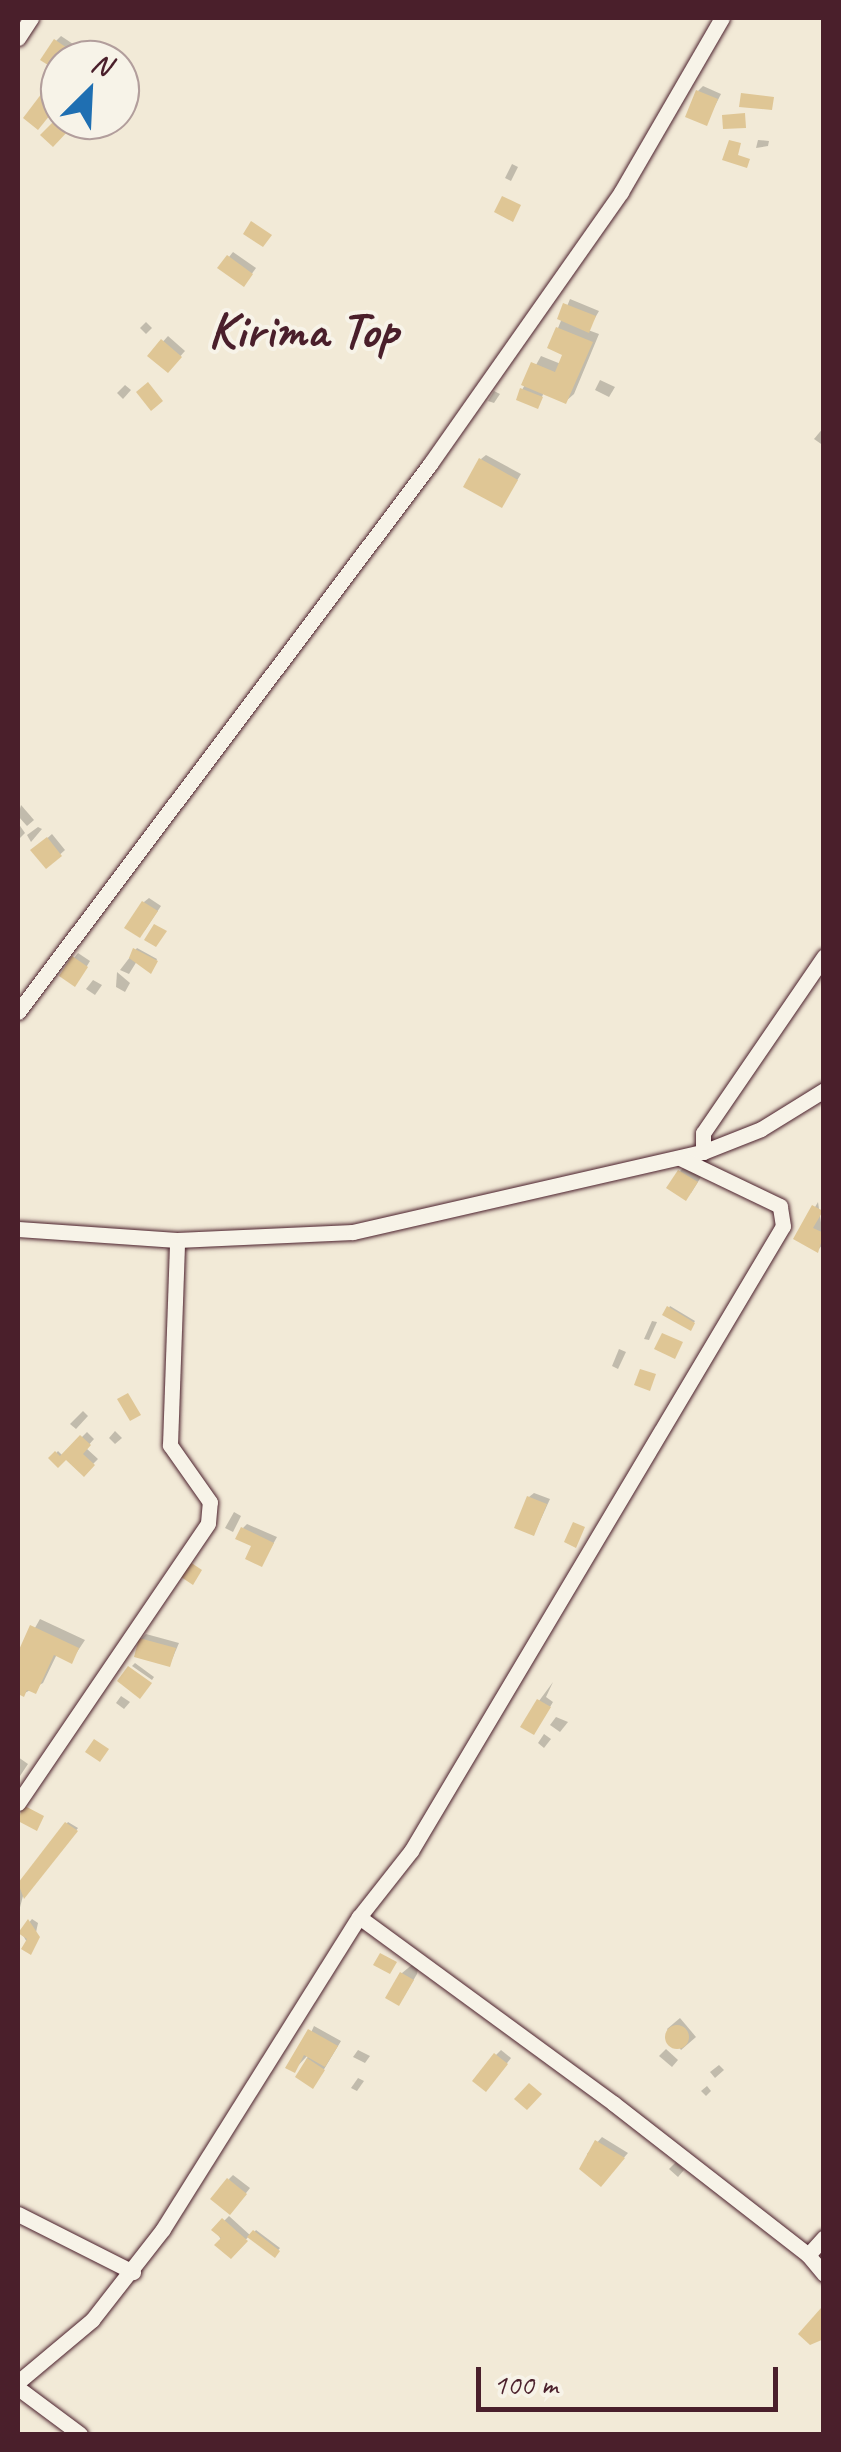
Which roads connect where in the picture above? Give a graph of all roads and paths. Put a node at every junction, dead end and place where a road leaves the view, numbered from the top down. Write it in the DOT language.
graph roads {
  1 [pos="31,18"];
  2 [pos="722,18"];
  3 [pos="18,38"];
  4 [pos="824,956"];
  5 [pos="18,1012"];
  6 [pos="824,1090"];
  7 [pos="704,1152"];
  8 [pos="680,1158"];
  9 [pos="18,1230"];
  10 [pos="177,1240"];
  11 [pos="18,1803"];
  12 [pos="359,1917"];
  13 [pos="18,2214"];
  14 [pos="824,2236"];
  15 [pos="808,2254"];
  16 [pos="132,2272"];
  17 [pos="824,2274"];
  18 [pos="18,2385"];
  19 [pos="80,2434"];
  1 -- 3 [label="street"];
  2 -- 5 [label="street"];
  4 -- 7 [label="street"];
  6 -- 7 [label="street"];
  7 -- 8 [label="street"];
  8 -- 10 [label="street"];
  8 -- 12 [label="street"];
  9 -- 10 [label="street"];
  10 -- 11 [label="street"];
  12 -- 15 [label="street"];
  12 -- 16 [label="street"];
  13 -- 16 [label="street"];
  14 -- 15 [label="street"];
  15 -- 17 [label="street"];
  16 -- 18 [label="street"];
  18 -- 19 [label="street"];
}
